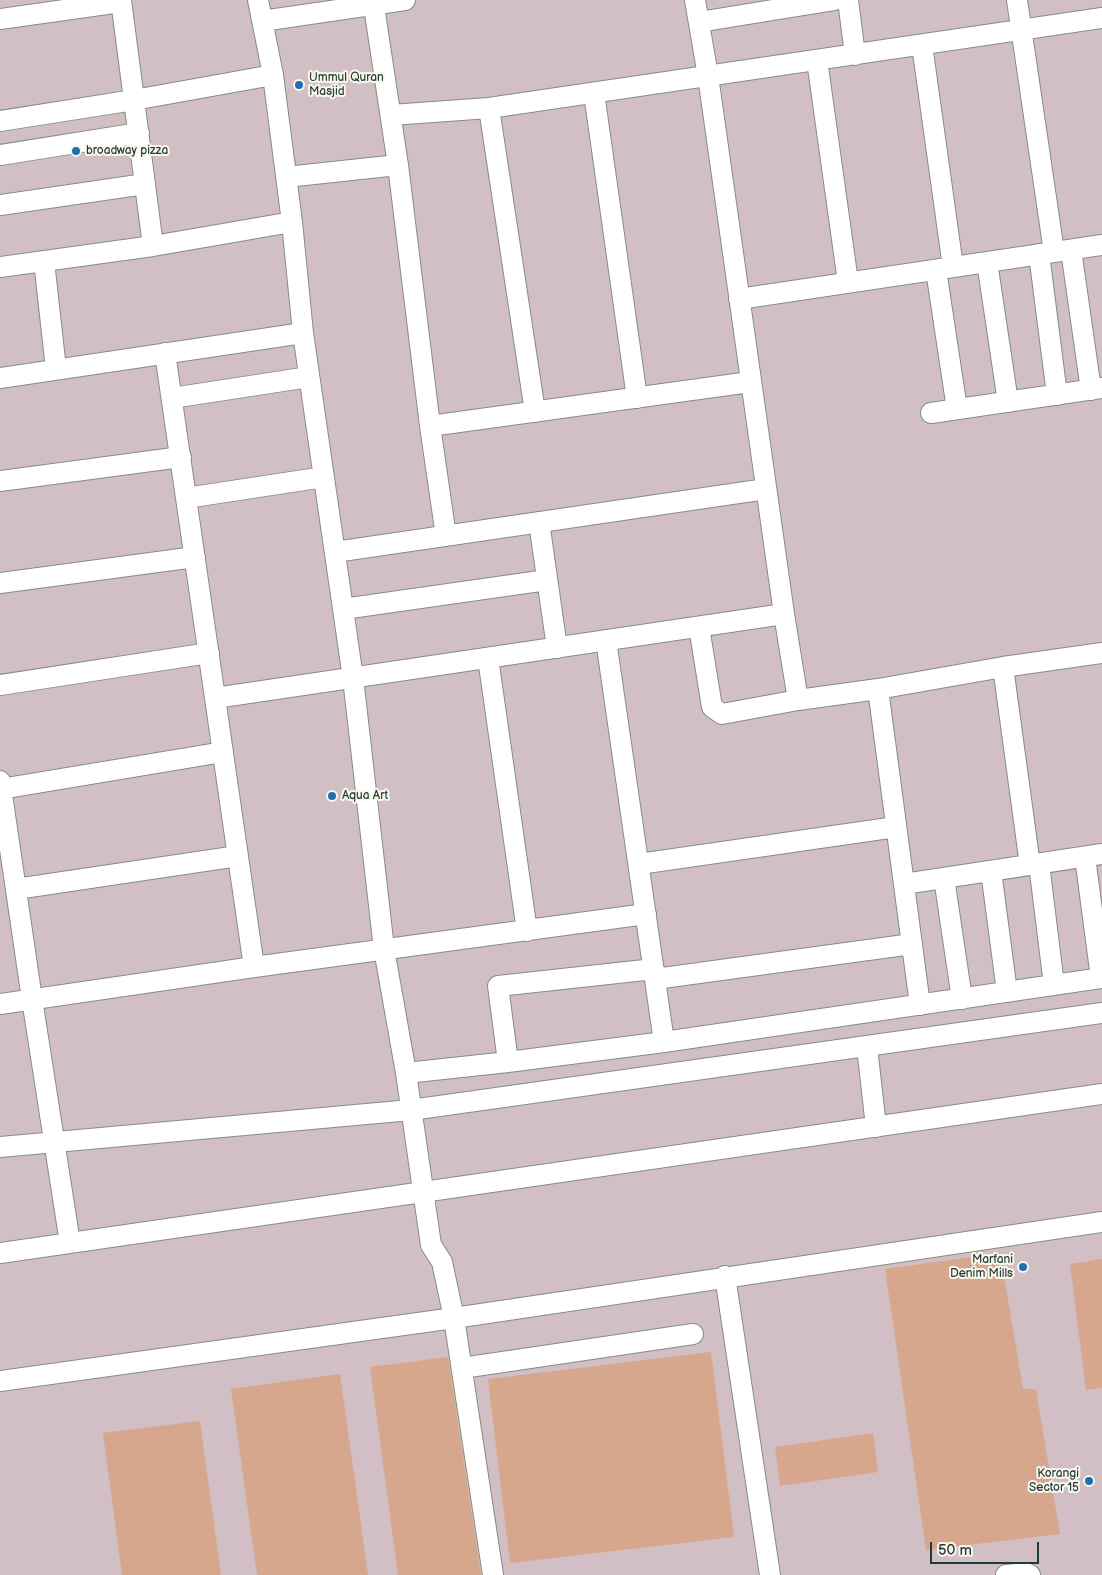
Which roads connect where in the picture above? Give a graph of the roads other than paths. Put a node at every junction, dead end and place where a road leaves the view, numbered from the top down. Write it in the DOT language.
graph roads {
  1 [pos="258,0"];
  2 [pos="405,0"];
  3 [pos="695,0"];
  4 [pos="835,0"];
  5 [pos="848,0"];
  6 [pos="1017,0"];
  7 [pos="121,1"];
  8 [pos="373,2"];
  9 [pos="11,12"];
  10 [pos="1102,18"];
  11 [pos="262,20"];
  12 [pos="699,22"];
  13 [pos="1021,30"];
  14 [pos="922,45"];
  15 [pos="855,54"];
  16 [pos="817,60"];
  17 [pos="273,75"];
  18 [pos="708,76"];
  19 [pos="594,93"];
  20 [pos="134,100"];
  21 [pos="489,108"];
  22 [pos="391,115"];
  23 [pos="0,121"];
  24 [pos="138,133"];
  25 [pos="0,154"];
  26 [pos="398,165"];
  27 [pos="286,177"];
  28 [pos="145,184"];
  29 [pos="0,205"];
  30 [pos="292,222"];
  31 [pos="153,246"];
  32 [pos="1101,250"];
  33 [pos="1055,252"];
  34 [pos="44,261"];
  35 [pos="987,262"];
  36 [pos="0,267"];
  37 [pos="945,268"];
  38 [pos="848,282"];
  39 [pos="739,299"];
  40 [pos="303,333"];
  41 [pos="165,353"];
  42 [pos="56,369"];
  43 [pos="309,377"];
  44 [pos="0,378"];
  45 [pos="750,382"];
  46 [pos="1096,389"];
  47 [pos="1057,395"];
  48 [pos="172,398"];
  49 [pos="637,398"];
  50 [pos="1008,402"];
  51 [pos="957,410"];
  52 [pos="535,412"];
  53 [pos="931,413"];
  54 [pos="430,426"];
  55 [pos="181,457"];
  56 [pos="324,478"];
  57 [pos="0,481"];
  58 [pos="766,489"];
  59 [pos="186,498"];
  60 [pos="539,522"];
  61 [pos="446,536"];
  62 [pos="335,552"];
  63 [pos="195,557"];
  64 [pos="547,580"];
  65 [pos="0,583"];
  66 [pos="343,609"];
  67 [pos="784,614"];
  68 [pos="698,627"];
  69 [pos="606,640"];
  70 [pos="557,648"];
  71 [pos="209,653"];
  72 [pos="1102,653"];
  73 [pos="488,658"];
  74 [pos="1003,667"];
  75 [pos="353,678"];
  76 [pos="0,685"];
  77 [pos="878,689"];
  78 [pos="215,698"];
  79 [pos="798,700"];
  80 [pos="223,752"];
  81 [pos="0,785"];
  82 [pos="896,827"];
  83 [pos="1093,855"];
  84 [pos="238,856"];
  85 [pos="639,864"];
  86 [pos="1034,864"];
  87 [pos="991,871"];
  88 [pos="944,878"];
  89 [pos="904,884"];
  90 [pos="16,890"];
  91 [pos="646,914"];
  92 [pos="527,931"];
  93 [pos="912,944"];
  94 [pos="384,949"];
  95 [pos="254,967"];
  96 [pos="655,974"];
  97 [pos="1102,978"];
  98 [pos="1054,985"];
  99 [pos="1007,992"];
  100 [pos="32,999"];
  101 [pos="962,999"];
  102 [pos="0,1004"];
  103 [pos="920,1005"];
  104 [pos="1102,1014"];
  105 [pos="664,1042"];
  106 [pos="867,1048"];
  107 [pos="508,1062"];
  108 [pos="406,1073"];
  109 [pos="1102,1094"];
  110 [pos="411,1110"];
  111 [pos="876,1127"];
  112 [pos="54,1141"];
  113 [pos="0,1147"];
  114 [pos="423,1192"];
  115 [pos="1102,1222"];
  116 [pos="70,1243"];
  117 [pos="0,1253"];
  118 [pos="725,1276"];
  119 [pos="454,1318"];
  120 [pos="693,1334"];
  121 [pos="462,1368"];
  122 [pos="0,1381"];
  123 [pos="493,1575"];
  124 [pos="770,1575"];
  125 [pos="1006,1575"];
  126 [pos="1030,1575"];
  1 -- 11 [label="street"];
  2 -- 8 [label="street"];
  3 -- 12 [label="street"];
  4 -- 12 [label="street"];
  5 -- 15 [label="street"];
  6 -- 13 [label="street"];
  7 -- 9 [label="street"];
  7 -- 20 [label="street"];
  8 -- 11 [label="street"];
  8 -- 22 [label="street"];
  10 -- 13 [label="street"];
  11 -- 17 [label="street"];
  12 -- 18 [label="street"];
  13 -- 14 [label="street"];
  13 -- 33 [label="street"];
  14 -- 15 [label="street"];
  14 -- 37 [label="street"];
  15 -- 16 [label="street"];
  16 -- 18 [label="street"];
  16 -- 38 [label="street"];
  17 -- 20 [label="street"];
  17 -- 27 [label="street"];
  18 -- 19 [label="street"];
  18 -- 39 [label="street"];
  19 -- 21 [label="street"];
  19 -- 49 [label="street"];
  20 -- 23 [label="street"];
  20 -- 24 [label="street"];
  21 -- 22 [label="street"];
  21 -- 52 [label="street"];
  22 -- 26 [label="street"];
  24 -- 25 [label="street"];
  24 -- 28 [label="street"];
  26 -- 27 [label="street"];
  26 -- 54 [label="street"];
  27 -- 30 [label="street"];
  28 -- 29 [label="street"];
  28 -- 31 [label="street"];
  30 -- 31 [label="street"];
  30 -- 40 [label="street"];
  31 -- 34 [label="street"];
  32 -- 33 [label="street"];
  33 -- 35 [label="street"];
  33 -- 46 [label="street"];
  33 -- 47 [label="street"];
  34 -- 36 [label="street"];
  34 -- 42 [label="street"];
  35 -- 37 [label="street"];
  35 -- 50 [label="street"];
  37 -- 38 [label="street"];
  37 -- 51 [label="street"];
  38 -- 39 [label="street"];
  39 -- 45 [label="street"];
  40 -- 41 [label="street"];
  40 -- 43 [label="street"];
  41 -- 42 [label="street"];
  41 -- 48 [label="street"];
  42 -- 44 [label="street"];
  43 -- 48 [label="street"];
  43 -- 56 [label="street"];
  45 -- 49 [label="street"];
  45 -- 58 [label="street"];
  46 -- 47 [label="street"];
  47 -- 50 [label="street"];
  48 -- 55 [label="street"];
  49 -- 52 [label="street"];
  50 -- 51 [label="street"];
  51 -- 53 [label="street"];
  52 -- 54 [label="street"];
  54 -- 61 [label="street"];
  55 -- 57 [label="street"];
  55 -- 59 [label="street"];
  56 -- 59 [label="street"];
  56 -- 62 [label="street"];
  58 -- 60 [label="street"];
  58 -- 67 [label="street"];
  59 -- 63 [label="street"];
  60 -- 61 [label="street"];
  60 -- 64 [label="street"];
  61 -- 62 [label="street"];
  62 -- 66 [label="street"];
  63 -- 65 [label="street"];
  63 -- 71 [label="street"];
  64 -- 66 [label="street"];
  64 -- 70 [label="street"];
  66 -- 75 [label="street"];
  67 -- 68 [label="street"];
  67 -- 79 [label="street"];
  68 -- 69 [label="street"];
  68 -- 79 [label="street"];
  69 -- 70 [label="street"];
  69 -- 85 [label="street"];
  70 -- 73 [label="street"];
  71 -- 76 [label="street"];
  71 -- 78 [label="street"];
  72 -- 74 [label="street"];
  73 -- 75 [label="street"];
  73 -- 92 [label="street"];
  74 -- 77 [label="street"];
  74 -- 86 [label="street"];
  75 -- 78 [label="street"];
  75 -- 94 [label="street"];
  77 -- 79 [label="street"];
  77 -- 82 [label="street"];
  78 -- 80 [label="street"];
  80 -- 81 [label="street"];
  80 -- 84 [label="street"];
  81 -- 90 [label="street"];
  82 -- 85 [label="street"];
  82 -- 89 [label="street"];
  83 -- 86 [label="street"];
  83 -- 97 [label="street"];
  84 -- 90 [label="street"];
  84 -- 95 [label="street"];
  85 -- 91 [label="street"];
  86 -- 87 [label="street"];
  86 -- 98 [label="street"];
  87 -- 88 [label="street"];
  87 -- 99 [label="street"];
  88 -- 89 [label="street"];
  88 -- 101 [label="street"];
  89 -- 93 [label="street"];
  90 -- 100 [label="street"];
  91 -- 92 [label="street"];
  91 -- 96 [label="street"];
  92 -- 94 [label="street"];
  93 -- 96 [label="street"];
  93 -- 103 [label="street"];
  94 -- 95 [label="street"];
  94 -- 108 [label="street"];
  95 -- 100 [label="street"];
  96 -- 105 [label="street"];
  96 -- 107 [label="street"];
  97 -- 98 [label="street"];
  98 -- 99 [label="street"];
  99 -- 101 [label="street"];
  100 -- 102 [label="street"];
  100 -- 112 [label="street"];
  101 -- 103 [label="street"];
  103 -- 105 [label="street"];
  104 -- 106 [label="street"];
  105 -- 107 [label="street"];
  106 -- 110 [label="street"];
  106 -- 111 [label="street"];
  107 -- 108 [label="street"];
  108 -- 110 [label="street"];
  109 -- 111 [label="street"];
  110 -- 112 [label="street"];
  110 -- 114 [label="street"];
  111 -- 114 [label="street"];
  112 -- 113 [label="street"];
  112 -- 116 [label="street"];
  114 -- 116 [label="street"];
  114 -- 119 [label="street"];
  115 -- 118 [label="street"];
  116 -- 117 [label="street"];
  118 -- 119 [label="street"];
  118 -- 124 [label="street"];
  119 -- 121 [label="street"];
  119 -- 122 [label="street"];
  120 -- 121 [label="street"];
  121 -- 123 [label="street"];
  125 -- 126 [label="street"];
}
